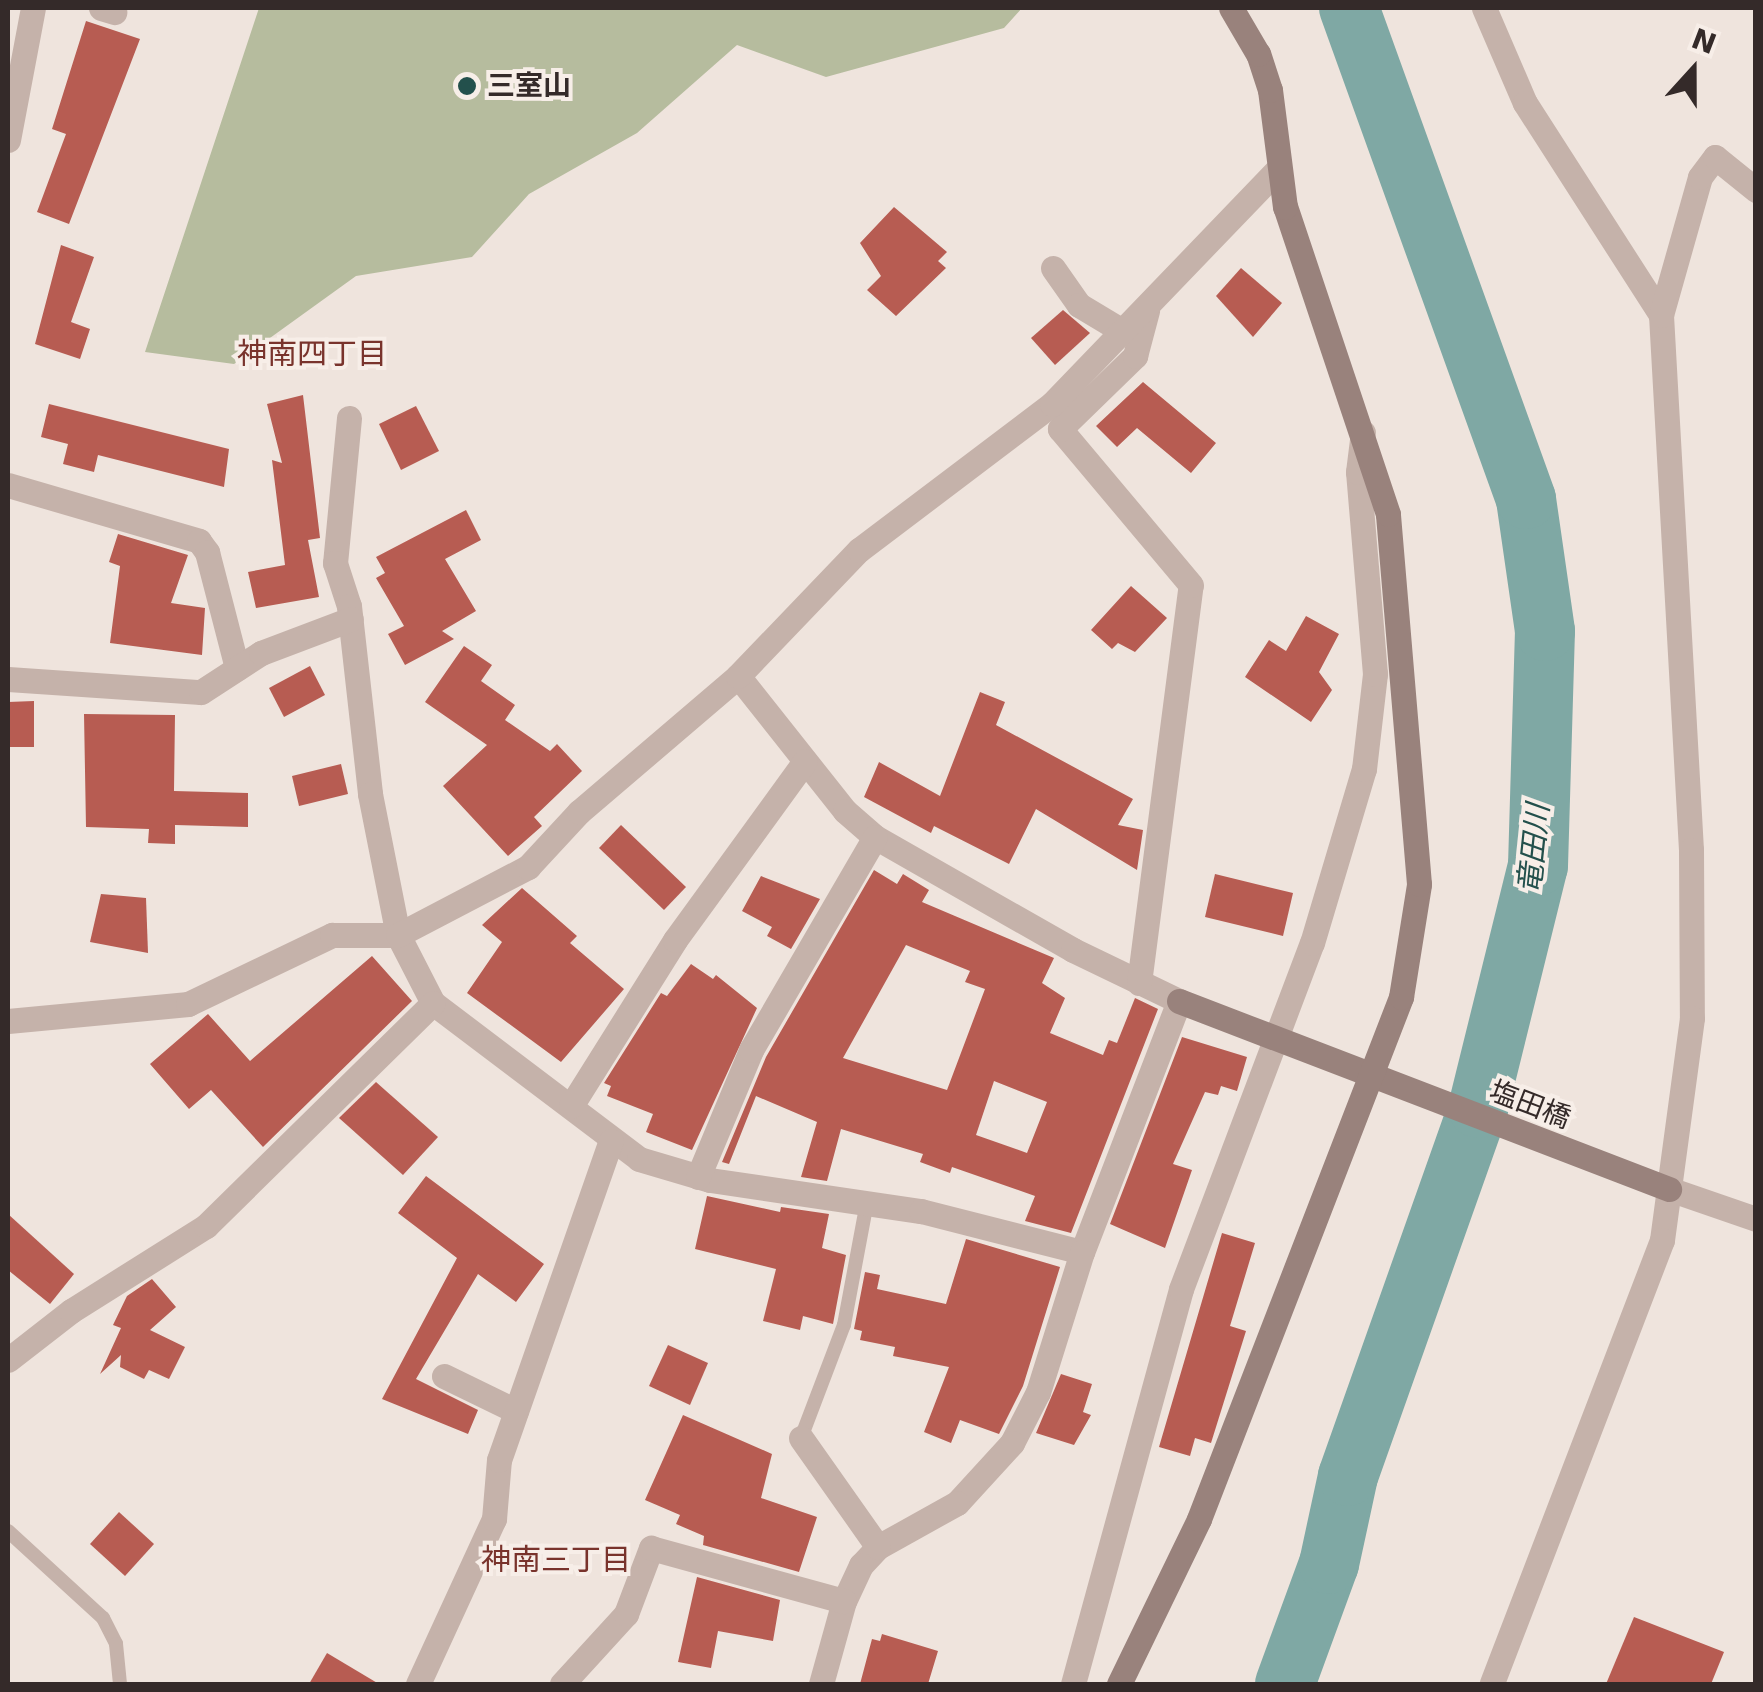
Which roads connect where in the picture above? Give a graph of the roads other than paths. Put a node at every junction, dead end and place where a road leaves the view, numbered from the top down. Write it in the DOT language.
graph roads {
  1 [pos="33,8"];
  2 [pos="1230,8"];
  3 [pos="1484,8"];
  4 [pos="8,140"];
  5 [pos="1276,170"];
  6 [pos="1756,190"];
  7 [pos="1053,268"];
  8 [pos="1152,296"];
  9 [pos="1661,315"];
  10 [pos="1124,332"];
  11 [pos="348,418"];
  12 [pos="1363,430"];
  13 [pos="8,485"];
  14 [pos="351,619"];
  15 [pos="237,668"];
  16 [pos="738,676"];
  17 [pos="8,679"];
  18 [pos="805,761"];
  19 [pos="874,837"];
  20 [pos="398,935"];
  21 [pos="1139,982"];
  22 [pos="1179,1001"];
  23 [pos="433,1004"];
  24 [pos="8,1021"];
  25 [pos="1276,1040"];
  26 [pos="1371,1076"];
  27 [pos="571,1106"];
  28 [pos="611,1141"];
  29 [pos="698,1177"];
  30 [pos="1669,1189"];
  31 [pos="867,1202"];
  32 [pos="1756,1220"];
  33 [pos="1082,1252"];
  34 [pos="8,1360"];
  35 [pos="444,1376"];
  36 [pos="516,1411"];
  37 [pos="801,1438"];
  38 [pos="8,1531"];
  39 [pos="878,1546"];
  40 [pos="844,1601"];
  41 [pos="120,1684"];
  42 [pos="418,1684"];
  43 [pos="562,1684"];
  44 [pos="821,1684"];
  45 [pos="1073,1684"];
  46 [pos="1118,1684"];
  47 [pos="1492,1684"];
  1 -- 4 [label="street"];
  2 -- 5 [label="street"];
  3 -- 9 [label="street"];
  5 -- 8 [label="street"];
  5 -- 12 [label="street"];
  6 -- 9 [label="street"];
  7 -- 10 [label="street"];
  8 -- 10 [label="street"];
  8 -- 21 [label="street"];
  9 -- 30 [label="street"];
  10 -- 16 [label="street"];
  11 -- 14 [label="street"];
  12 -- 25 [label="street"];
  12 -- 26 [label="street"];
  13 -- 15 [label="street"];
  14 -- 15 [label="street"];
  14 -- 20 [label="street"];
  15 -- 17 [label="street"];
  16 -- 18 [label="street"];
  16 -- 20 [label="street"];
  18 -- 19 [label="street"];
  18 -- 27 [label="street"];
  19 -- 21 [label="street"];
  19 -- 29 [label="street"];
  20 -- 23 [label="street"];
  20 -- 24 [label="street"];
  21 -- 22 [label="street"];
  22 -- 25 [label="street, 塩田橋"];
  22 -- 33 [label="street"];
  23 -- 27 [label="street"];
  23 -- 34 [label="street"];
  25 -- 26 [label="street, 塩田橋"];
  25 -- 45 [label="street"];
  26 -- 30 [label="street, 塩田橋"];
  26 -- 46 [label="street"];
  27 -- 28 [label="street"];
  28 -- 29 [label="street"];
  28 -- 36 [label="street"];
  29 -- 31 [label="street"];
  30 -- 32 [label="street"];
  30 -- 47 [label="street"];
  31 -- 33 [label="street"];
  31 -- 37 [label="lane"];
  33 -- 39 [label="street"];
  35 -- 36 [label="street"];
  36 -- 42 [label="street"];
  37 -- 39 [label="street"];
  38 -- 41 [label="lane"];
  39 -- 40 [label="street"];
  40 -- 43 [label="street"];
  40 -- 44 [label="street"];
}
